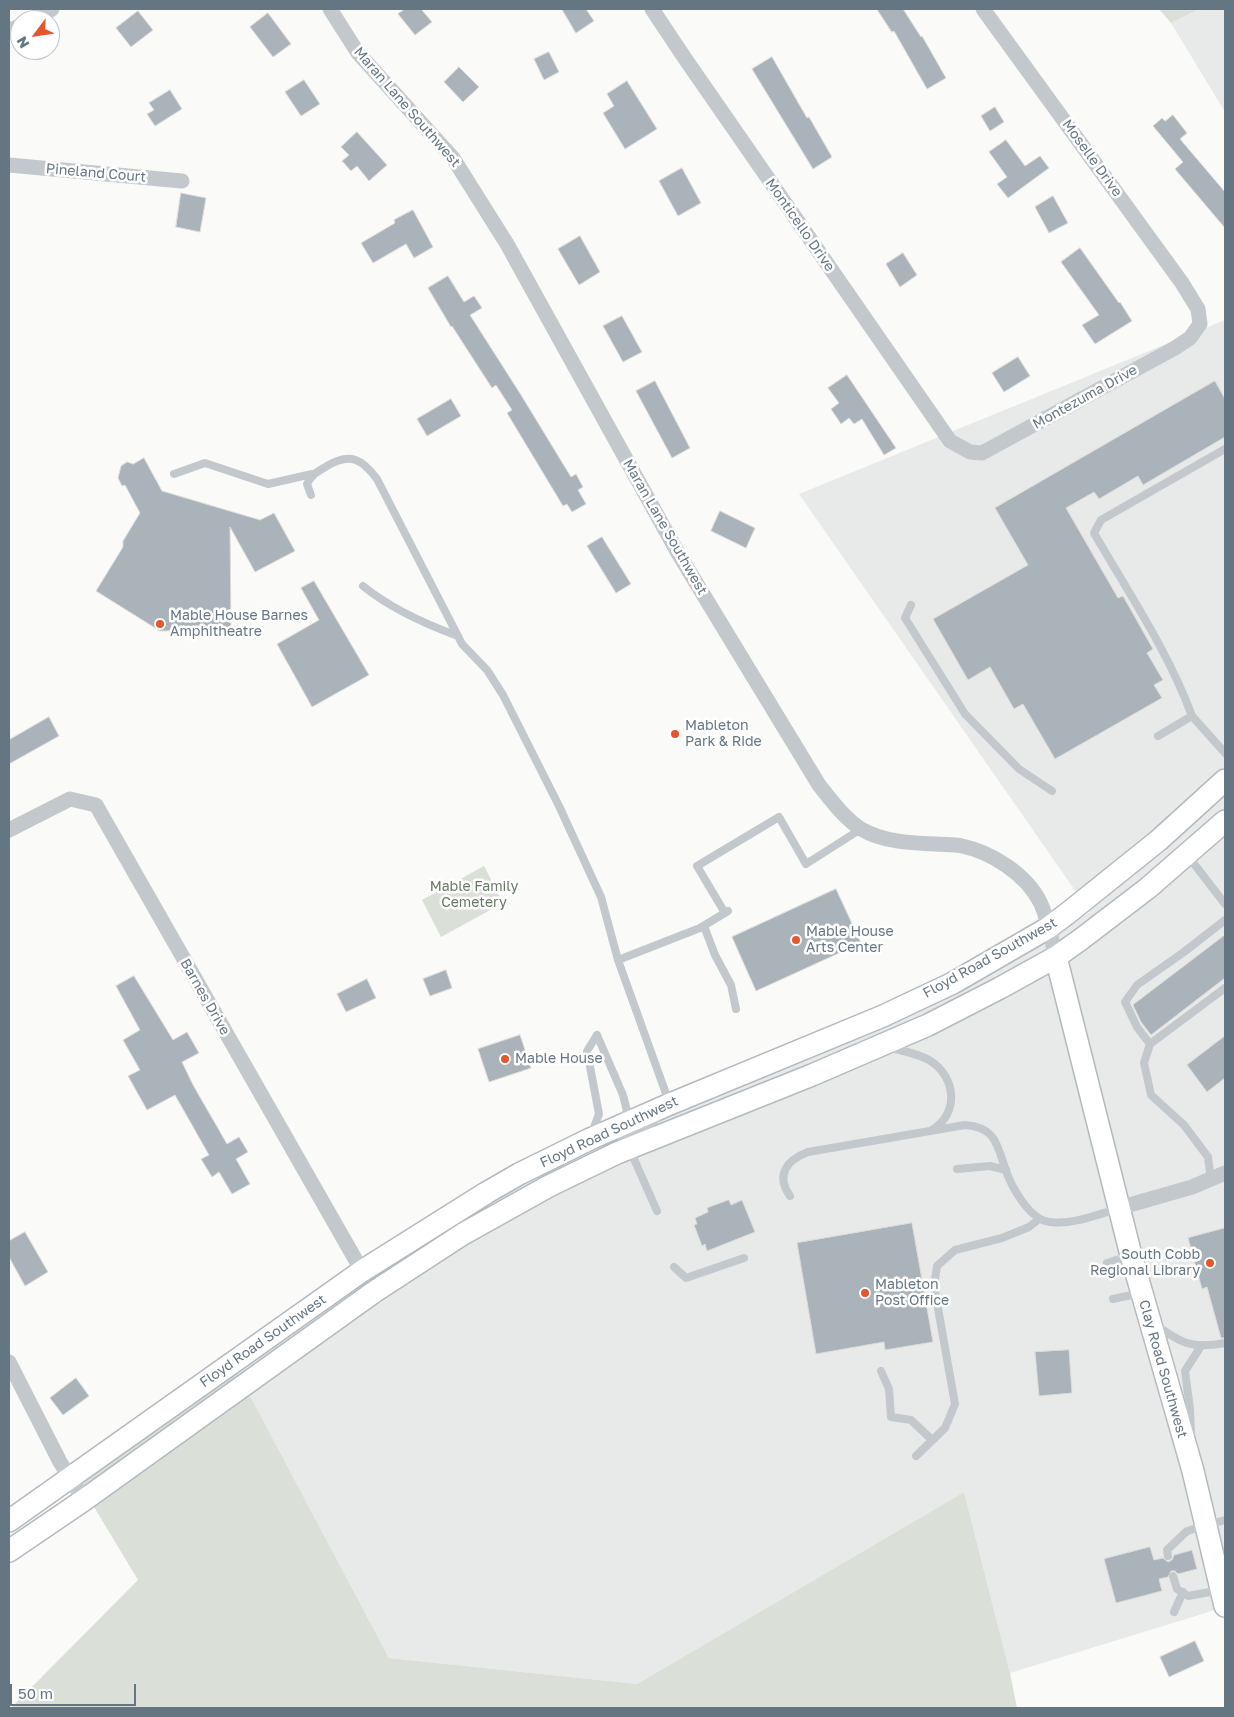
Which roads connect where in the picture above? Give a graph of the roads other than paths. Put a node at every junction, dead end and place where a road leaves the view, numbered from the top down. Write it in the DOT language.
graph roads {
  1 [pos="330,9"];
  2 [pos="652,9"];
  3 [pos="983,9"];
  4 [pos="9,165"];
  5 [pos="182,181"];
  6 [pos="1198,310"];
  7 [pos="950,442"];
  8 [pos="1225,449"];
  9 [pos="174,474"];
  10 [pos="312,474"];
  11 [pos="311,495"];
  12 [pos="363,586"];
  13 [pos="911,605"];
  14 [pos="458,636"];
  15 [pos="1192,716"];
  16 [pos="1158,736"];
  17 [pos="1225,753"];
  18 [pos="1225,780"];
  19 [pos="1052,791"];
  20 [pos="1225,821"];
  21 [pos="861,829"];
  22 [pos="9,830"];
  23 [pos="1187,854"];
  24 [pos="1225,904"];
  25 [pos="1225,920"];
  26 [pos="704,926"];
  27 [pos="1048,928"];
  28 [pos="1056,956"];
  29 [pos="618,960"];
  30 [pos="1225,988"];
  31 [pos="736,1009"];
  32 [pos="1150,1044"];
  33 [pos="881,1046"];
  34 [pos="670,1104"];
  35 [pos="928,1132"];
  36 [pos="590,1139"];
  37 [pos="619,1140"];
  38 [pos="957,1169"];
  39 [pos="1006,1170"];
  40 [pos="1225,1173"];
  41 [pos="554,1174"];
  42 [pos="1212,1180"];
  43 [pos="790,1196"];
  44 [pos="523,1200"];
  45 [pos="1119,1208"];
  46 [pos="657,1211"];
  47 [pos="1039,1219"];
  48 [pos="1131,1256"];
  49 [pos="744,1258"];
  50 [pos="1106,1263"];
  51 [pos="674,1267"];
  52 [pos="362,1271"];
  53 [pos="1141,1293"];
  54 [pos="1113,1299"];
  55 [pos="1149,1319"];
  56 [pos="1225,1343"];
  57 [pos="1201,1346"];
  58 [pos="9,1362"];
  59 [pos="881,1370"];
  60 [pos="932,1440"];
  61 [pos="916,1456"];
  62 [pos="1193,1471"];
  63 [pos="70,1478"];
  64 [pos="84,1500"];
  65 [pos="9,1521"];
  66 [pos="1215,1522"];
  67 [pos="9,1551"];
  68 [pos="1168,1556"];
  69 [pos="1173,1576"];
  70 [pos="1183,1592"];
  71 [pos="1223,1598"];
  72 [pos="1174,1612"];
  1 -- 21 [label="street, Maran Lane Southwest"];
  2 -- 7 [label="street, Monticello Drive"];
  3 -- 6 [label="street, Moselle Drive"];
  4 -- 5 [label="street, Pineland Court"];
  6 -- 7 [label="street, Montezuma Drive"];
  8 -- 15 [label="lane"];
  9 -- 10 [label="lane"];
  10 -- 11 [label="lane"];
  10 -- 14 [label="lane"];
  12 -- 14 [label="lane"];
  13 -- 19 [label="lane"];
  14 -- 29 [label="lane"];
  15 -- 16 [label="lane"];
  15 -- 17 [label="lane"];
  18 -- 27 [label="main road, Floyd Road Southwest"];
  20 -- 23 [label="main road, Floyd Road Southwest"];
  21 -- 26 [label="lane"];
  21 -- 27 [label="street, Maran Lane Southwest"];
  22 -- 52 [label="street, Barnes Drive"];
  23 -- 24 [label="lane"];
  23 -- 28 [label="main road, Floyd Road Southwest"];
  25 -- 32 [label="lane"];
  26 -- 29 [label="lane"];
  26 -- 31 [label="lane"];
  27 -- 28 [label="street, Maran Lane Southwest"];
  27 -- 34 [label="main road, Floyd Road Southwest"];
  28 -- 33 [label="main road, Floyd Road Southwest"];
  28 -- 45 [label="main road, Clay Road Southwest"];
  29 -- 34 [label="lane"];
  30 -- 32 [label="lane"];
  32 -- 42 [label="lane"];
  33 -- 35 [label="lane"];
  33 -- 37 [label="main road, Floyd Road Southwest"];
  34 -- 37 [label="main road, Floyd Road Southwest"];
  35 -- 39 [label="lane"];
  35 -- 43 [label="lane"];
  36 -- 37 [label="main road, Floyd Road Southwest"];
  36 -- 37 [label="lane"];
  36 -- 52 [label="main road, Floyd Road Southwest"];
  37 -- 44 [label="main road, Floyd Road Southwest"];
  37 -- 46 [label="lane"];
  38 -- 39 [label="lane"];
  39 -- 47 [label="lane"];
  40 -- 42 [label="street"];
  41 -- 44 [label="lane"];
  42 -- 45 [label="street"];
  44 -- 64 [label="main road, Floyd Road Southwest"];
  45 -- 47 [label="lane"];
  45 -- 48 [label="main road, Clay Road Southwest"];
  47 -- 60 [label="lane"];
  48 -- 50 [label="lane"];
  48 -- 53 [label="main road, Clay Road Southwest"];
  49 -- 51 [label="lane"];
  52 -- 63 [label="main road, Floyd Road Southwest"];
  53 -- 54 [label="lane"];
  53 -- 55 [label="main road, Clay Road Southwest"];
  55 -- 57 [label="lane"];
  55 -- 62 [label="main road, Clay Road Southwest"];
  56 -- 57 [label="lane"];
  57 -- 62 [label="lane"];
  58 -- 63 [label="street"];
  59 -- 60 [label="lane"];
  60 -- 61 [label="lane"];
  62 -- 66 [label="main road, Clay Road Southwest"];
  63 -- 64 [label="street"];
  63 -- 65 [label="main road, Floyd Road Southwest"];
  64 -- 67 [label="main road, Floyd Road Southwest"];
  66 -- 68 [label="lane"];
  66 -- 71 [label="main road, Clay Road Southwest"];
  69 -- 70 [label="lane"];
  70 -- 71 [label="lane"];
  70 -- 72 [label="lane"];
}
